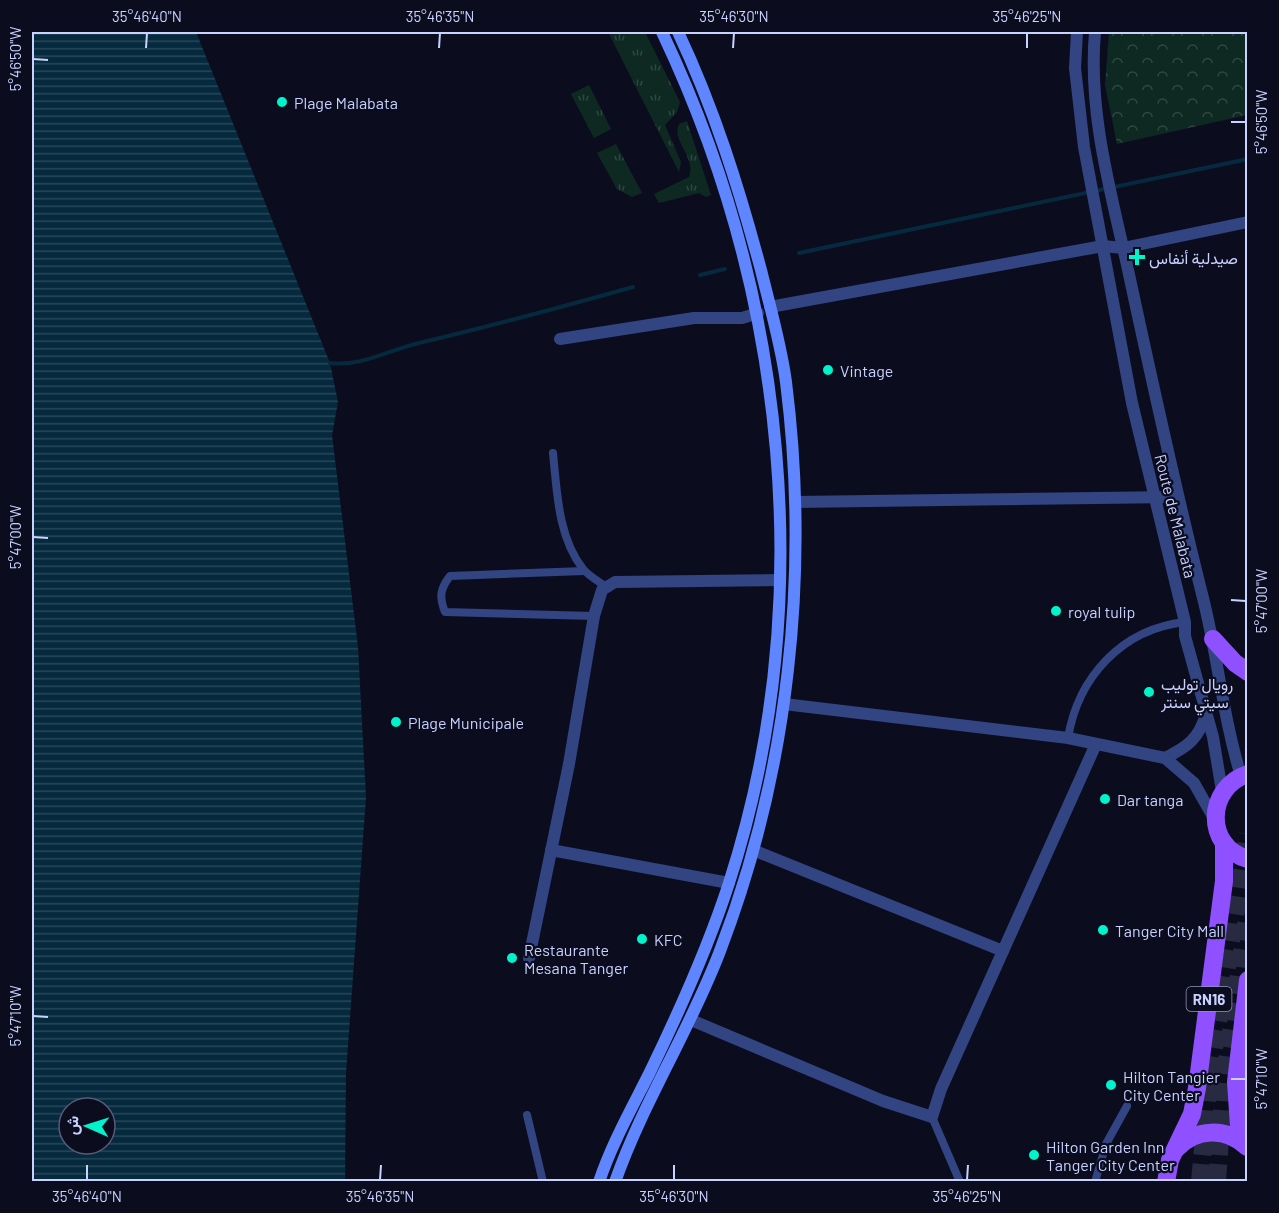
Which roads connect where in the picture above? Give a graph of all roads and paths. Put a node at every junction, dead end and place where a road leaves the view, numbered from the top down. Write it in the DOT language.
graph roads {
  1 [pos="662,32"];
  2 [pos="678,32"];
  3 [pos="1077,32"];
  4 [pos="1095,32"];
  5 [pos="1248,222"];
  6 [pos="1103,246"];
  7 [pos="1123,248"];
  8 [pos="770,307"];
  9 [pos="758,313"];
  10 [pos="560,339"];
  11 [pos="553,453"];
  12 [pos="1154,497"];
  13 [pos="1176,497"];
  14 [pos="795,502"];
  15 [pos="584,571"];
  16 [pos="780,580"];
  17 [pos="606,586"];
  18 [pos="594,616"];
  19 [pos="1185,622"];
  20 [pos="1213,639"];
  21 [pos="1248,672"];
  22 [pos="784,704"];
  23 [pos="1206,713"];
  24 [pos="1068,738"];
  25 [pos="1096,744"];
  26 [pos="1165,758"];
  27 [pos="1246,774"];
  28 [pos="1222,791"];
  29 [pos="1215,821"];
  30 [pos="1224,843"];
  31 [pos="551,850"];
  32 [pos="753,850"];
  33 [pos="1248,859"];
  34 [pos="729,884"];
  35 [pos="1002,951"];
  36 [pos="528,958"];
  37 [pos="1248,980"];
  38 [pos="691,1020"];
  39 [pos="1244,1045"];
  40 [pos="1127,1107"];
  41 [pos="527,1115"];
  42 [pos="932,1117"];
  43 [pos="1244,1144"];
  44 [pos="1175,1151"];
  45 [pos="1163,1178"];
  46 [pos="543,1182"];
  47 [pos="599,1182"];
  48 [pos="615,1182"];
  49 [pos="960,1182"];
  50 [pos="1095,1182"];
  1 -- 9 [label="main road"];
  2 -- 8 [label="main road"];
  3 -- 6 [label="street, Route de Malabata"];
  4 -- 7 [label="street, Route de Malabata"];
  5 -- 7 [label="street"];
  6 -- 7 [label="street"];
  6 -- 8 [label="street"];
  6 -- 12 [label="street, Route de Malabata"];
  7 -- 13 [label="street, Route de Malabata"];
  8 -- 14 [label="main road"];
  9 -- 10 [label="street"];
  9 -- 16 [label="main road"];
  11 -- 15 [label="lane"];
  12 -- 13 [label="street"];
  12 -- 14 [label="street"];
  12 -- 19 [label="street, Route de Malabata"];
  13 -- 20 [label="street, Route de Malabata"];
  14 -- 22 [label="main road"];
  15 -- 17 [label="lane"];
  15 -- 18 [label="lane"];
  16 -- 17 [label="street"];
  16 -- 34 [label="main road"];
  17 -- 18 [label="street"];
  18 -- 31 [label="street"];
  19 -- 23 [label="street, Route de Malabata"];
  19 -- 24 [label="lane"];
  20 -- 21 [label="main road"];
  20 -- 27 [label="street, Route de Malabata"];
  22 -- 24 [label="street"];
  22 -- 32 [label="main road"];
  23 -- 26 [label="street"];
  23 -- 28 [label="street, Route de Malabata"];
  24 -- 25 [label="street"];
  25 -- 26 [label="street"];
  25 -- 35 [label="street"];
  26 -- 29 [label="street"];
  27 -- 28 [label="main road"];
  28 -- 29 [label="main road"];
  29 -- 30 [label="main road, RN16"];
  30 -- 33 [label="main road"];
  30 -- 44 [label="main road, RN16"];
  31 -- 34 [label="street"];
  31 -- 36 [label="street"];
  32 -- 35 [label="street"];
  32 -- 38 [label="main road"];
  34 -- 47 [label="main road"];
  35 -- 42 [label="street"];
  37 -- 39 [label="main road, RN16"];
  38 -- 42 [label="street"];
  38 -- 48 [label="main road"];
  39 -- 43 [label="main road, RN16"];
  40 -- 50 [label="lane"];
  41 -- 46 [label="lane"];
  42 -- 49 [label="lane"];
  43 -- 44 [label="main road, RN16"];
  44 -- 45 [label="main road, RN16"];
}
